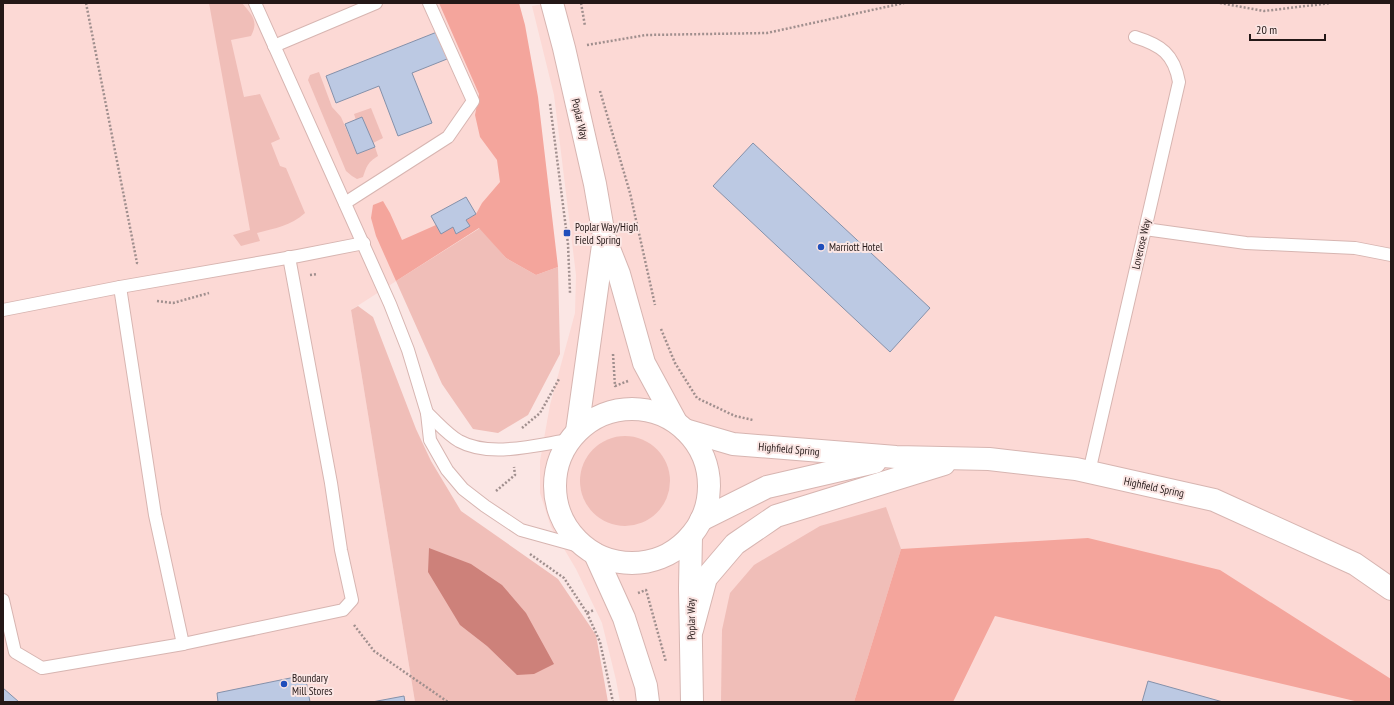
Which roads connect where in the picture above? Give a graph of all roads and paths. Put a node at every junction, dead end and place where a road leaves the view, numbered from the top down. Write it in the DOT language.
graph roads {
  1 [pos="86,3"];
  2 [pos="255,3"];
  3 [pos="376,3"];
  4 [pos="429,3"];
  5 [pos="552,3"];
  6 [pos="581,3"];
  7 [pos="904,3"];
  8 [pos="1220,3"];
  9 [pos="1331,3"];
  10 [pos="586,32"];
  11 [pos="587,38"];
  12 [pos="1135,38"];
  13 [pos="588,44"];
  14 [pos="274,46"];
  15 [pos="564,48"];
  16 [pos="589,50"];
  17 [pos="599,87"];
  18 [pos="550,101"];
  19 [pos="630,193"];
  20 [pos="345,202"];
  21 [pos="1145,229"];
  22 [pos="604,236"];
  23 [pos="364,243"];
  24 [pos="568,244"];
  25 [pos="1391,255"];
  26 [pos="289,257"];
  27 [pos="146,283"];
  28 [pos="120,287"];
  29 [pos="3,310"];
  30 [pos="427,413"];
  31 [pos="680,426"];
  32 [pos="573,435"];
  33 [pos="896,457"];
  34 [pos="964,458"];
  35 [pos="1089,472"];
  36 [pos="696,528"];
  37 [pos="590,551"];
  38 [pos="1391,590"];
  39 [pos="3,600"];
  40 [pos="342,610"];
  41 [pos="587,613"];
  42 [pos="692,630"];
  43 [pos="183,644"];
  44 [pos="448,702"];
  45 [pos="613,702"];
  46 [pos="648,702"];
  47 [pos="692,702"];
  1 -- 27 [label="path"];
  2 -- 14 [label="lane"];
  3 -- 14 [label="lane"];
  4 -- 20 [label="lane"];
  5 -- 15 [label="main road, Poplar Way"];
  6 -- 10 [label="path"];
  7 -- 13 [label="path"];
  8 -- 9 [label="path"];
  11 -- 13 [label="path"];
  12 -- 21 [label="lane, Loverose Way"];
  13 -- 15 [label="path"];
  13 -- 16 [label="path"];
  14 -- 20 [label="lane"];
  15 -- 22 [label="main road, Poplar Way"];
  17 -- 19 [label="path"];
  18 -- 24 [label="path"];
  20 -- 23 [label="lane"];
  21 -- 25 [label="lane"];
  21 -- 35 [label="lane, Loverose Way"];
  22 -- 31 [label="main road, Poplar Way"];
  22 -- 32 [label="main road, Poplar Way"];
  23 -- 26 [label="lane"];
  23 -- 30 [label="lane"];
  26 -- 27 [label="lane"];
  26 -- 40 [label="lane"];
  27 -- 28 [label="lane"];
  28 -- 29 [label="lane"];
  28 -- 43 [label="lane"];
  30 -- 32 [label="lane"];
  30 -- 37 [label="lane"];
  31 -- 32 [label="main road, Poplar Way"];
  31 -- 33 [label="main road, Highfield Spring"];
  31 -- 36 [label="main road, Poplar Way"];
  32 -- 37 [label="main road, Poplar Way"];
  33 -- 34 [label="main road, Highfield Spring"];
  33 -- 36 [label="main road, Highfield Spring"];
  34 -- 35 [label="main road, Highfield Spring"];
  34 -- 42 [label="main road"];
  35 -- 38 [label="main road, Highfield Spring"];
  36 -- 37 [label="main road, Poplar Way"];
  36 -- 42 [label="main road, Poplar Way"];
  37 -- 46 [label="main road, Poplar Way"];
  39 -- 43 [label="lane"];
  40 -- 43 [label="lane"];
  40 -- 44 [label="path"];
  41 -- 45 [label="path"];
  42 -- 47 [label="main road, Poplar Way"];
}
